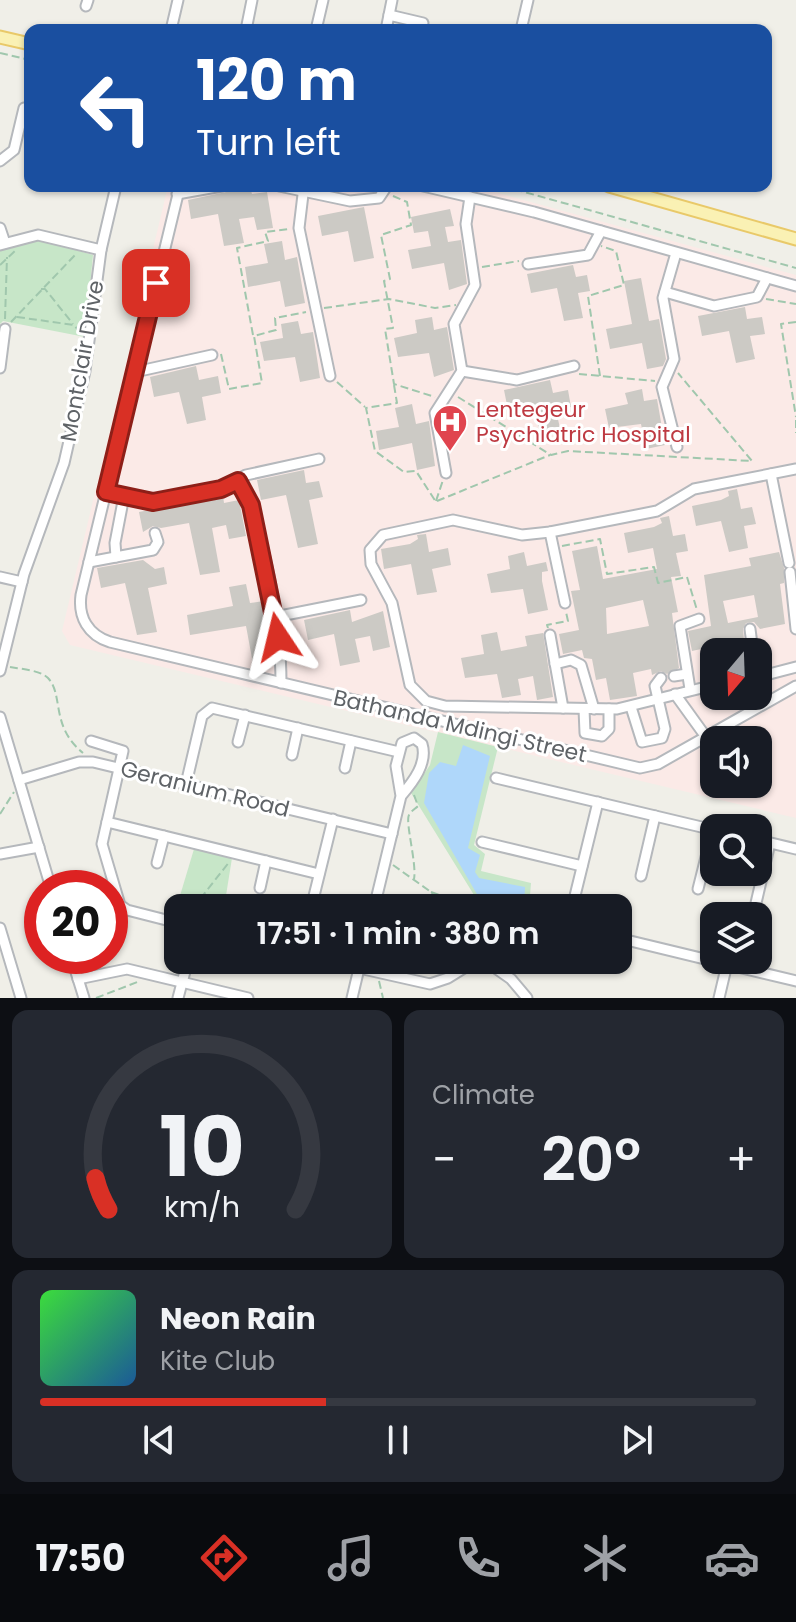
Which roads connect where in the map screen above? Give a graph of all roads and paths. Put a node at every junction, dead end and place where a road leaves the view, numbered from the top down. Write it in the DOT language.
graph roads {
  1 [pos="178,0"];
  2 [pos="252,0"];
  3 [pos="323,0"];
  4 [pos="392,0"];
  5 [pos="528,0"];
  6 [pos="389,15"];
  7 [pos="423,23"];
  8 [pos="172,24"];
  9 [pos="247,24"];
  10 [pos="317,24"];
  11 [pos="387,24"];
  12 [pos="522,24"];
  13 [pos="0,37"];
  14 [pos="24,43"];
  15 [pos="0,53"];
  16 [pos="24,59"];
  17 [pos="24,108"];
  18 [pos="0,161"];
  19 [pos="114,192"];
  20 [pos="178,192"];
  21 [pos="304,192"];
  22 [pos="317,192"];
  23 [pos="380,192"];
  24 [pos="391,192"];
  25 [pos="449,192"];
  26 [pos="524,192"];
  27 [pos="630,192"];
  28 [pos="470,197"];
  29 [pos="0,228"];
  30 [pos="299,228"];
  31 [pos="601,231"];
  32 [pos="24,237"];
  33 [pos="796,239"];
  34 [pos="2,244"];
  35 [pos="80,245"];
  36 [pos="596,245"];
  37 [pos="101,250"];
  38 [pos="676,253"];
  39 [pos="7,257"];
  40 [pos="528,264"];
  41 [pos="0,265"];
  42 [pos="796,268"];
  43 [pos="475,269"];
  44 [pos="767,278"];
  45 [pos="796,286"];
  46 [pos="41,289"];
  47 [pos="764,290"];
  48 [pos="665,292"];
  49 [pos="796,304"];
  50 [pos="14,318"];
  51 [pos="796,322"];
  52 [pos="74,325"];
  53 [pos="5,329"];
  54 [pos="90,336"];
  55 [pos="254,336"];
  56 [pos="212,355"];
  57 [pos="574,366"];
  58 [pos="0,368"];
  59 [pos="462,371"];
  60 [pos="669,371"];
  61 [pos="135,372"];
  62 [pos="330,376"];
  63 [pos="600,376"];
  64 [pos="394,384"];
  65 [pos="662,384"];
  66 [pos="447,395"];
  67 [pos="366,408"];
  68 [pos="796,419"];
  69 [pos="796,433"];
  70 [pos="677,447"];
  71 [pos="551,455"];
  72 [pos="319,459"];
  73 [pos="796,469"];
  74 [pos="446,473"];
  75 [pos="771,474"];
  76 [pos="238,481"];
  77 [pos="106,492"];
  78 [pos="124,496"];
  79 [pos="436,502"];
  80 [pos="550,532"];
  81 [pos="155,533"];
  82 [pos="553,548"];
  83 [pos="116,557"];
  84 [pos="89,562"];
  85 [pos="0,577"];
  86 [pos="22,582"];
  87 [pos="361,600"];
  88 [pos="565,603"];
  89 [pos="275,617"];
  90 [pos="699,619"];
  91 [pos="750,629"];
  92 [pos="796,629"];
  93 [pos="550,635"];
  94 [pos="751,638"];
  95 [pos="555,664"];
  96 [pos="796,667"];
  97 [pos="1,668"];
  98 [pos="772,673"];
  99 [pos="687,674"];
  100 [pos="674,676"];
  101 [pos="661,678"];
  102 [pos="281,683"];
  103 [pos="796,686"];
  104 [pos="700,687"];
  105 [pos="690,689"];
  106 [pos="675,694"];
  107 [pos="657,700"];
  108 [pos="631,707"];
  109 [pos="563,708"];
  110 [pos="589,709"];
  111 [pos="609,709"];
  112 [pos="245,715"];
  113 [pos="0,717"];
  114 [pos="725,726"];
  115 [pos="298,728"];
  116 [pos="700,729"];
  117 [pos="700,740"];
  118 [pos="91,741"];
  119 [pos="351,741"];
  120 [pos="238,742"];
  121 [pos="399,752"];
  122 [pos="292,755"];
  123 [pos="93,762"];
  124 [pos="120,768"];
  125 [pos="345,768"];
  126 [pos="496,778"];
  127 [pos="19,780"];
  128 [pos="186,784"];
  129 [pos="404,792"];
  130 [pos="598,802"];
  131 [pos="0,814"];
  132 [pos="655,816"];
  133 [pos="333,819"];
  134 [pos="107,822"];
  135 [pos="700,827"];
  136 [pos="392,834"];
  137 [pos="164,836"];
  138 [pos="482,842"];
  139 [pos="772,843"];
  140 [pos="39,847"];
  141 [pos="796,849"];
  142 [pos="0,854"];
  143 [pos="233,857"];
  144 [pos="266,861"];
  145 [pos="385,862"];
  146 [pos="157,863"];
  147 [pos="582,866"];
  148 [pos="46,870"];
  149 [pos="319,874"];
  150 [pos="641,876"];
  151 [pos="414,879"];
  152 [pos="700,881"];
  153 [pos="260,888"];
  154 [pos="698,889"];
  155 [pos="431,892"];
  156 [pos="204,894"];
  157 [pos="314,894"];
  158 [pos="377,894"];
  159 [pos="437,894"];
  160 [pos="575,894"];
  161 [pos="164,919"];
  162 [pos="0,928"];
  163 [pos="632,941"];
  164 [pos="4,957"];
  165 [pos="700,958"];
  166 [pos="76,974"];
  167 [pos="146,974"];
  168 [pos="184,974"];
  169 [pos="358,974"];
  170 [pos="377,974"];
  171 [pos="388,974"];
  172 [pos="453,974"];
  173 [pos="504,974"];
  174 [pos="725,974"];
  175 [pos="768,974"];
  176 [pos="78,979"];
  177 [pos="796,981"];
  178 [pos="182,982"];
  179 [pos="235,996"];
  180 [pos="21,998"];
  181 [pos="84,998"];
  182 [pos="96,998"];
  183 [pos="178,998"];
  184 [pos="248,998"];
  185 [pos="352,998"];
  186 [pos="383,998"];
  187 [pos="527,998"];
  188 [pos="719,998"];
  1 -- 8 [label="street"];
  2 -- 9 [label="street"];
  3 -- 10 [label="street"];
  4 -- 6 [label="street"];
  5 -- 12 [label="street"];
  6 -- 7 [label="street"];
  6 -- 11 [label="street"];
  13 -- 14 [label="main road"];
  15 -- 16 [label="path"];
  17 -- 18 [label="street"];
  19 -- 37 [label="street, Montclair Drive"];
  20 -- 61 [label="street, Bathanda Mdingi Street"];
  21 -- 30 [label="street"];
  22 -- 23 [label="street"];
  24 -- 64 [label="path"];
  25 -- 28 [label="street"];
  26 -- 42 [label="path"];
  27 -- 33 [label="main road"];
  28 -- 31 [label="street"];
  28 -- 43 [label="street"];
  29 -- 34 [label="street"];
  30 -- 55 [label="path"];
  30 -- 62 [label="street"];
  31 -- 36 [label="street"];
  31 -- 38 [label="street"];
  32 -- 34 [label="street"];
  32 -- 35 [label="street"];
  32 -- 39 [label="path"];
  35 -- 37 [label="street"];
  35 -- 46 [label="path"];
  36 -- 40 [label="street"];
  36 -- 63 [label="path"];
  37 -- 54 [label="street, Montclair Drive"];
  38 -- 44 [label="street"];
  38 -- 48 [label="street"];
  39 -- 41 [label="path"];
  39 -- 53 [label="path"];
  40 -- 43 [label="path"];
  43 -- 59 [label="street"];
  44 -- 45 [label="street"];
  44 -- 47 [label="street"];
  46 -- 50 [label="path"];
  46 -- 52 [label="path"];
  47 -- 48 [label="street"];
  47 -- 49 [label="path"];
  48 -- 60 [label="street"];
  50 -- 52 [label="path"];
  50 -- 53 [label="path"];
  51 -- 68 [label="path"];
  52 -- 54 [label="path"];
  53 -- 58 [label="street"];
  54 -- 86 [label="street, Montclair Drive"];
  56 -- 61 [label="street"];
  57 -- 59 [label="street"];
  57 -- 63 [label="path"];
  59 -- 66 [label="street"];
  60 -- 65 [label="street"];
  60 -- 71 [label="path"];
  61 -- 77 [label="street, Bathanda Mdingi Street"];
  62 -- 67 [label="path"];
  63 -- 65 [label="path"];
  64 -- 66 [label="path"];
  64 -- 67 [label="path"];
  65 -- 70 [label="street"];
  66 -- 71 [label="path"];
  66 -- 74 [label="street"];
  67 -- 79 [label="path"];
  68 -- 69 [label="path"];
  71 -- 79 [label="path"];
  72 -- 76 [label="street"];
  73 -- 75 [label="street, Bathanda Mdingi Street"];
  74 -- 79 [label="path"];
  75 -- 80 [label="street, Bathanda Mdingi Street"];
  75 -- 92 [label="street"];
  76 -- 78 [label="street"];
  76 -- 89 [label="street"];
  77 -- 78 [label="street"];
  77 -- 84 [label="street, Bathanda Mdingi Street"];
  78 -- 83 [label="street"];
  80 -- 82 [label="street"];
  80 -- 109 [label="street, Bathanda Mdingi Street"];
  81 -- 83 [label="street"];
  82 -- 88 [label="street"];
  82 -- 90 [label="path"];
  83 -- 84 [label="street"];
  84 -- 102 [label="street, Bathanda Mdingi Street"];
  85 -- 86 [label="street"];
  86 -- 97 [label="street, Montclair Drive"];
  87 -- 89 [label="street"];
  88 -- 93 [label="path"];
  89 -- 102 [label="street"];
  90 -- 99 [label="street"];
  91 -- 94 [label="street"];
  93 -- 95 [label="street"];
  95 -- 109 [label="street"];
  95 -- 110 [label="street"];
  96 -- 98 [label="street"];
  97 -- 123 [label="path"];
  99 -- 100 [label="street"];
  99 -- 105 [label="street"];
  101 -- 107 [label="street"];
  102 -- 117 [label="street, Bathanda Mdingi Street"];
  103 -- 114 [label="street, Bathanda Mdingi Street"];
  104 -- 105 [label="street, Bathanda Mdingi Street"];
  105 -- 106 [label="street, Bathanda Mdingi Street"];
  106 -- 107 [label="street, Bathanda Mdingi Street"];
  106 -- 116 [label="street"];
  107 -- 108 [label="street, Bathanda Mdingi Street"];
  107 -- 108 [label="street"];
  108 -- 111 [label="street, Bathanda Mdingi Street"];
  109 -- 110 [label="street, Bathanda Mdingi Street"];
  110 -- 111 [label="street, Bathanda Mdingi Street"];
  110 -- 111 [label="street"];
  112 -- 115 [label="street"];
  112 -- 120 [label="street"];
  112 -- 128 [label="street"];
  113 -- 127 [label="street"];
  115 -- 119 [label="street"];
  115 -- 122 [label="street"];
  118 -- 124 [label="street"];
  119 -- 121 [label="street"];
  119 -- 125 [label="street"];
  121 -- 129 [label="street"];
  121 -- 129 [label="street"];
  123 -- 124 [label="street, Geranium Road"];
  123 -- 127 [label="street, Geranium Road"];
  124 -- 128 [label="street, Geranium Road"];
  124 -- 134 [label="street"];
  126 -- 130 [label="street"];
  127 -- 131 [label="path"];
  127 -- 140 [label="street"];
  128 -- 133 [label="street, Geranium Road"];
  129 -- 136 [label="street"];
  129 -- 151 [label="path"];
  130 -- 132 [label="street"];
  130 -- 147 [label="street"];
  132 -- 135 [label="street"];
  132 -- 150 [label="street"];
  133 -- 136 [label="street, Geranium Road"];
  133 -- 149 [label="street"];
  134 -- 137 [label="street"];
  134 -- 161 [label="street"];
  136 -- 145 [label="street"];
  137 -- 144 [label="street"];
  137 -- 146 [label="street"];
  138 -- 147 [label="street"];
  139 -- 141 [label="street"];
  140 -- 142 [label="street"];
  140 -- 148 [label="street"];
  143 -- 156 [label="path"];
  144 -- 149 [label="street"];
  144 -- 153 [label="street"];
  145 -- 151 [label="path"];
  145 -- 158 [label="street"];
  147 -- 160 [label="street"];
  149 -- 157 [label="street"];
  151 -- 155 [label="path"];
  152 -- 154 [label="street"];
  155 -- 159 [label="path"];
  162 -- 164 [label="street"];
  163 -- 165 [label="street"];
  164 -- 180 [label="street"];
  166 -- 176 [label="street"];
  167 -- 176 [label="street"];
  167 -- 178 [label="street"];
  167 -- 182 [label="path"];
  168 -- 178 [label="street"];
  169 -- 185 [label="street"];
  170 -- 186 [label="path"];
  171 -- 172 [label="street"];
  173 -- 187 [label="street"];
  174 -- 188 [label="street"];
  175 -- 177 [label="street"];
  176 -- 181 [label="street"];
  178 -- 179 [label="street"];
  178 -- 183 [label="street"];
  179 -- 184 [label="street"];
}
